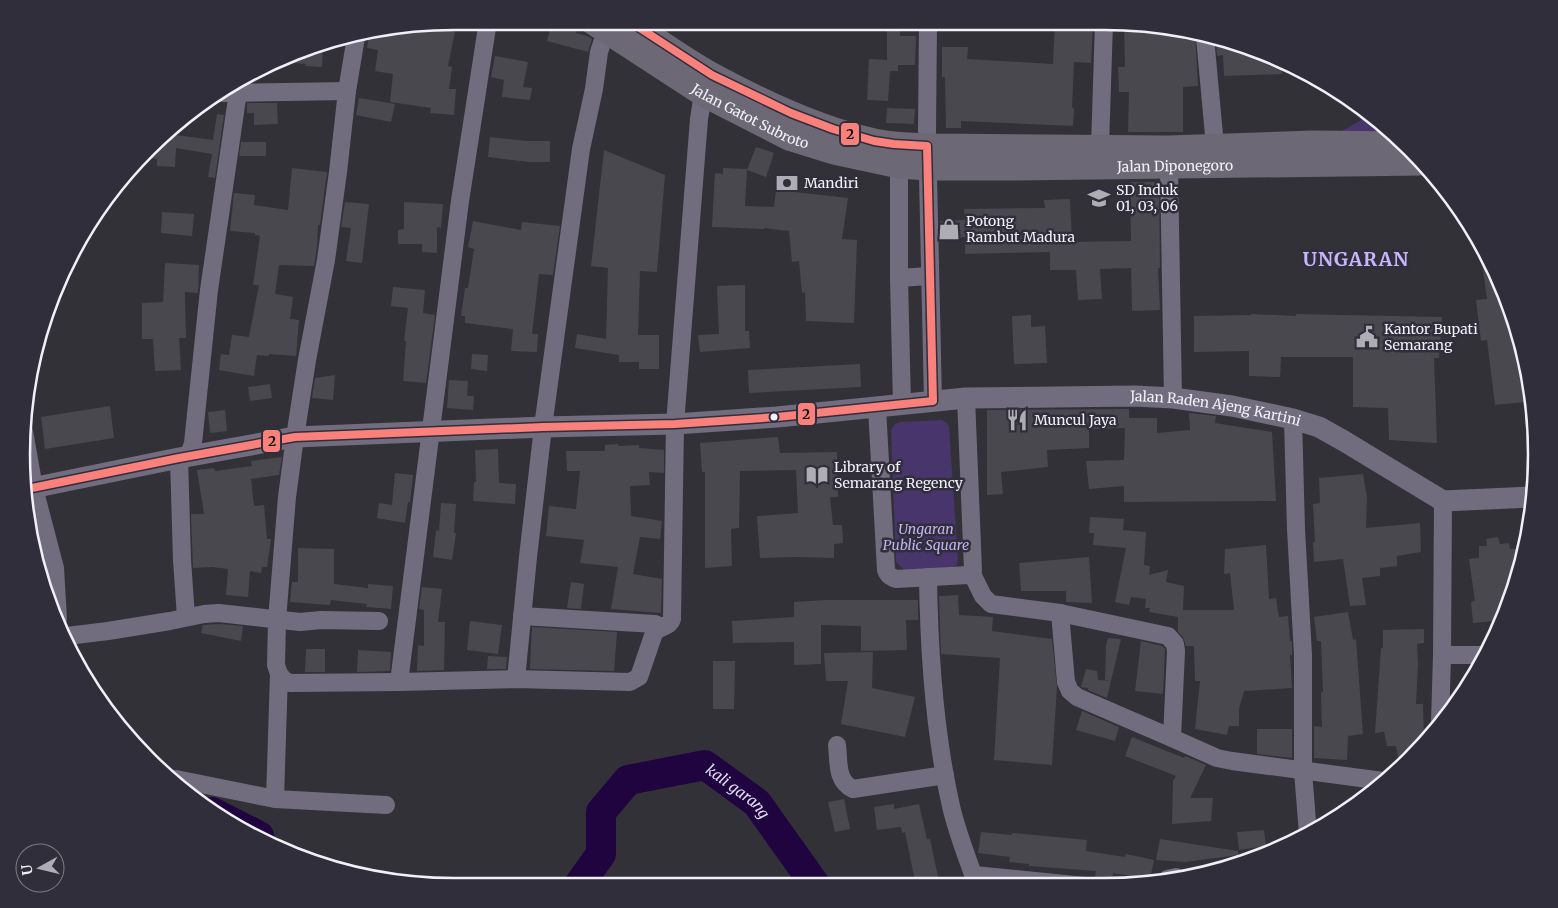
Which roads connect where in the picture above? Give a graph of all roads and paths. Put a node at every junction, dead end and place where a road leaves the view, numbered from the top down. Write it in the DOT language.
graph roads {
  1 [pos="487,30"];
  2 [pos="598,30"];
  3 [pos="604,30"];
  4 [pos="641,30"];
  5 [pos="928,30"];
  6 [pos="1104,30"];
  7 [pos="355,42"];
  8 [pos="1205,42"];
  9 [pos="235,91"];
  10 [pos="346,91"];
  11 [pos="233,92"];
  12 [pos="702,94"];
  13 [pos="1393,144"];
  14 [pos="1215,146"];
  15 [pos="1100,147"];
  16 [pos="899,155"];
  17 [pos="928,157"];
  18 [pos="1414,164"];
  19 [pos="1169,167"];
  20 [pos="929,276"];
  21 [pos="899,278"];
  22 [pos="966,398"];
  23 [pos="1173,398"];
  24 [pos="933,401"];
  25 [pos="902,405"];
  26 [pos="877,408"];
  27 [pos="1293,419"];
  28 [pos="675,424"];
  29 [pos="543,427"];
  30 [pos="430,432"];
  31 [pos="295,437"];
  32 [pos="184,457"];
  33 [pos="32,488"];
  34 [pos="33,496"];
  35 [pos="1525,497"];
  36 [pos="1443,501"];
  37 [pos="972,574"];
  38 [pos="928,577"];
  39 [pos="57,601"];
  40 [pos="1060,613"];
  41 [pos="522,616"];
  42 [pos="186,617"];
  43 [pos="277,620"];
  44 [pos="379,621"];
  45 [pos="662,627"];
  46 [pos="71,635"];
  47 [pos="1477,654"];
  48 [pos="1442,655"];
  49 [pos="278,674"];
  50 [pos="516,679"];
  51 [pos="399,682"];
  52 [pos="1440,712"];
  53 [pos="1172,738"];
  54 [pos="837,745"];
  55 [pos="1303,770"];
  56 [pos="945,775"];
  57 [pos="1375,780"];
  58 [pos="184,781"];
  59 [pos="275,800"];
  60 [pos="386,806"];
  61 [pos="1307,826"];
  62 [pos="974,878"];
  1 -- 30 [label="street"];
  2 -- 29 [label="street"];
  3 -- 12 [label="highway, Jalan Gatot Subroto"];
  4 -- 16 [label="highway, Jalan Gatot Subroto"];
  5 -- 17 [label="street"];
  6 -- 15 [label="street"];
  7 -- 10 [label="street"];
  8 -- 14 [label="street"];
  9 -- 10 [label="street"];
  10 -- 31 [label="street"];
  11 -- 32 [label="street"];
  12 -- 16 [label="highway, Jalan Gatot Subroto"];
  12 -- 28 [label="street"];
  13 -- 14 [label="highway, Jalan Diponegoro"];
  14 -- 15 [label="highway, Jalan Diponegoro"];
  15 -- 17 [label="highway, Jalan Diponegoro"];
  16 -- 17 [label="highway, Jalan Gatot Subroto"];
  16 -- 21 [label="street"];
  17 -- 19 [label="highway, Jalan Diponegoro"];
  17 -- 20 [label="street"];
  18 -- 19 [label="highway, Jalan Diponegoro"];
  19 -- 23 [label="street"];
  20 -- 21 [label="street"];
  20 -- 24 [label="street"];
  21 -- 25 [label="street"];
  22 -- 23 [label="main road, Jalan Raden Ajeng Kartini"];
  22 -- 24 [label="main road, Jalan Raden Ajeng Kartini"];
  22 -- 37 [label="street"];
  23 -- 27 [label="main road, Jalan Raden Ajeng Kartini"];
  24 -- 25 [label="main road, Jalan Raden Ajeng Kartini"];
  25 -- 26 [label="main road, Jalan Raden Ajeng Kartini"];
  26 -- 28 [label="main road, Jalan Raden Ajeng Kartini"];
  26 -- 38 [label="street"];
  27 -- 36 [label="main road, Jalan Raden Ajeng Kartini"];
  27 -- 55 [label="street"];
  28 -- 29 [label="main road, Jalan Raden Ajeng Kartini"];
  28 -- 45 [label="street"];
  29 -- 30 [label="main road, Jalan Raden Ajeng Kartini"];
  29 -- 41 [label="street"];
  30 -- 31 [label="main road, Jalan Raden Ajeng Kartini"];
  30 -- 51 [label="street"];
  31 -- 32 [label="main road, Jalan Raden Ajeng Kartini"];
  31 -- 43 [label="street"];
  32 -- 33 [label="main road, Jalan Raden Ajeng Kartini"];
  32 -- 42 [label="street"];
  34 -- 39 [label="street"];
  35 -- 36 [label="main road"];
  36 -- 48 [label="street"];
  37 -- 38 [label="street"];
  37 -- 40 [label="street"];
  38 -- 56 [label="street"];
  40 -- 53 [label="street"];
  40 -- 53 [label="street"];
  41 -- 45 [label="street"];
  41 -- 50 [label="street"];
  42 -- 43 [label="street"];
  42 -- 46 [label="street"];
  43 -- 44 [label="street"];
  43 -- 49 [label="street"];
  45 -- 50 [label="street"];
  47 -- 48 [label="street"];
  48 -- 52 [label="street"];
  49 -- 51 [label="street"];
  49 -- 59 [label="street"];
  50 -- 51 [label="street"];
  53 -- 55 [label="street"];
  54 -- 56 [label="street"];
  55 -- 57 [label="street"];
  55 -- 61 [label="street"];
  56 -- 62 [label="street"];
  58 -- 59 [label="street"];
  59 -- 60 [label="street"];
}
